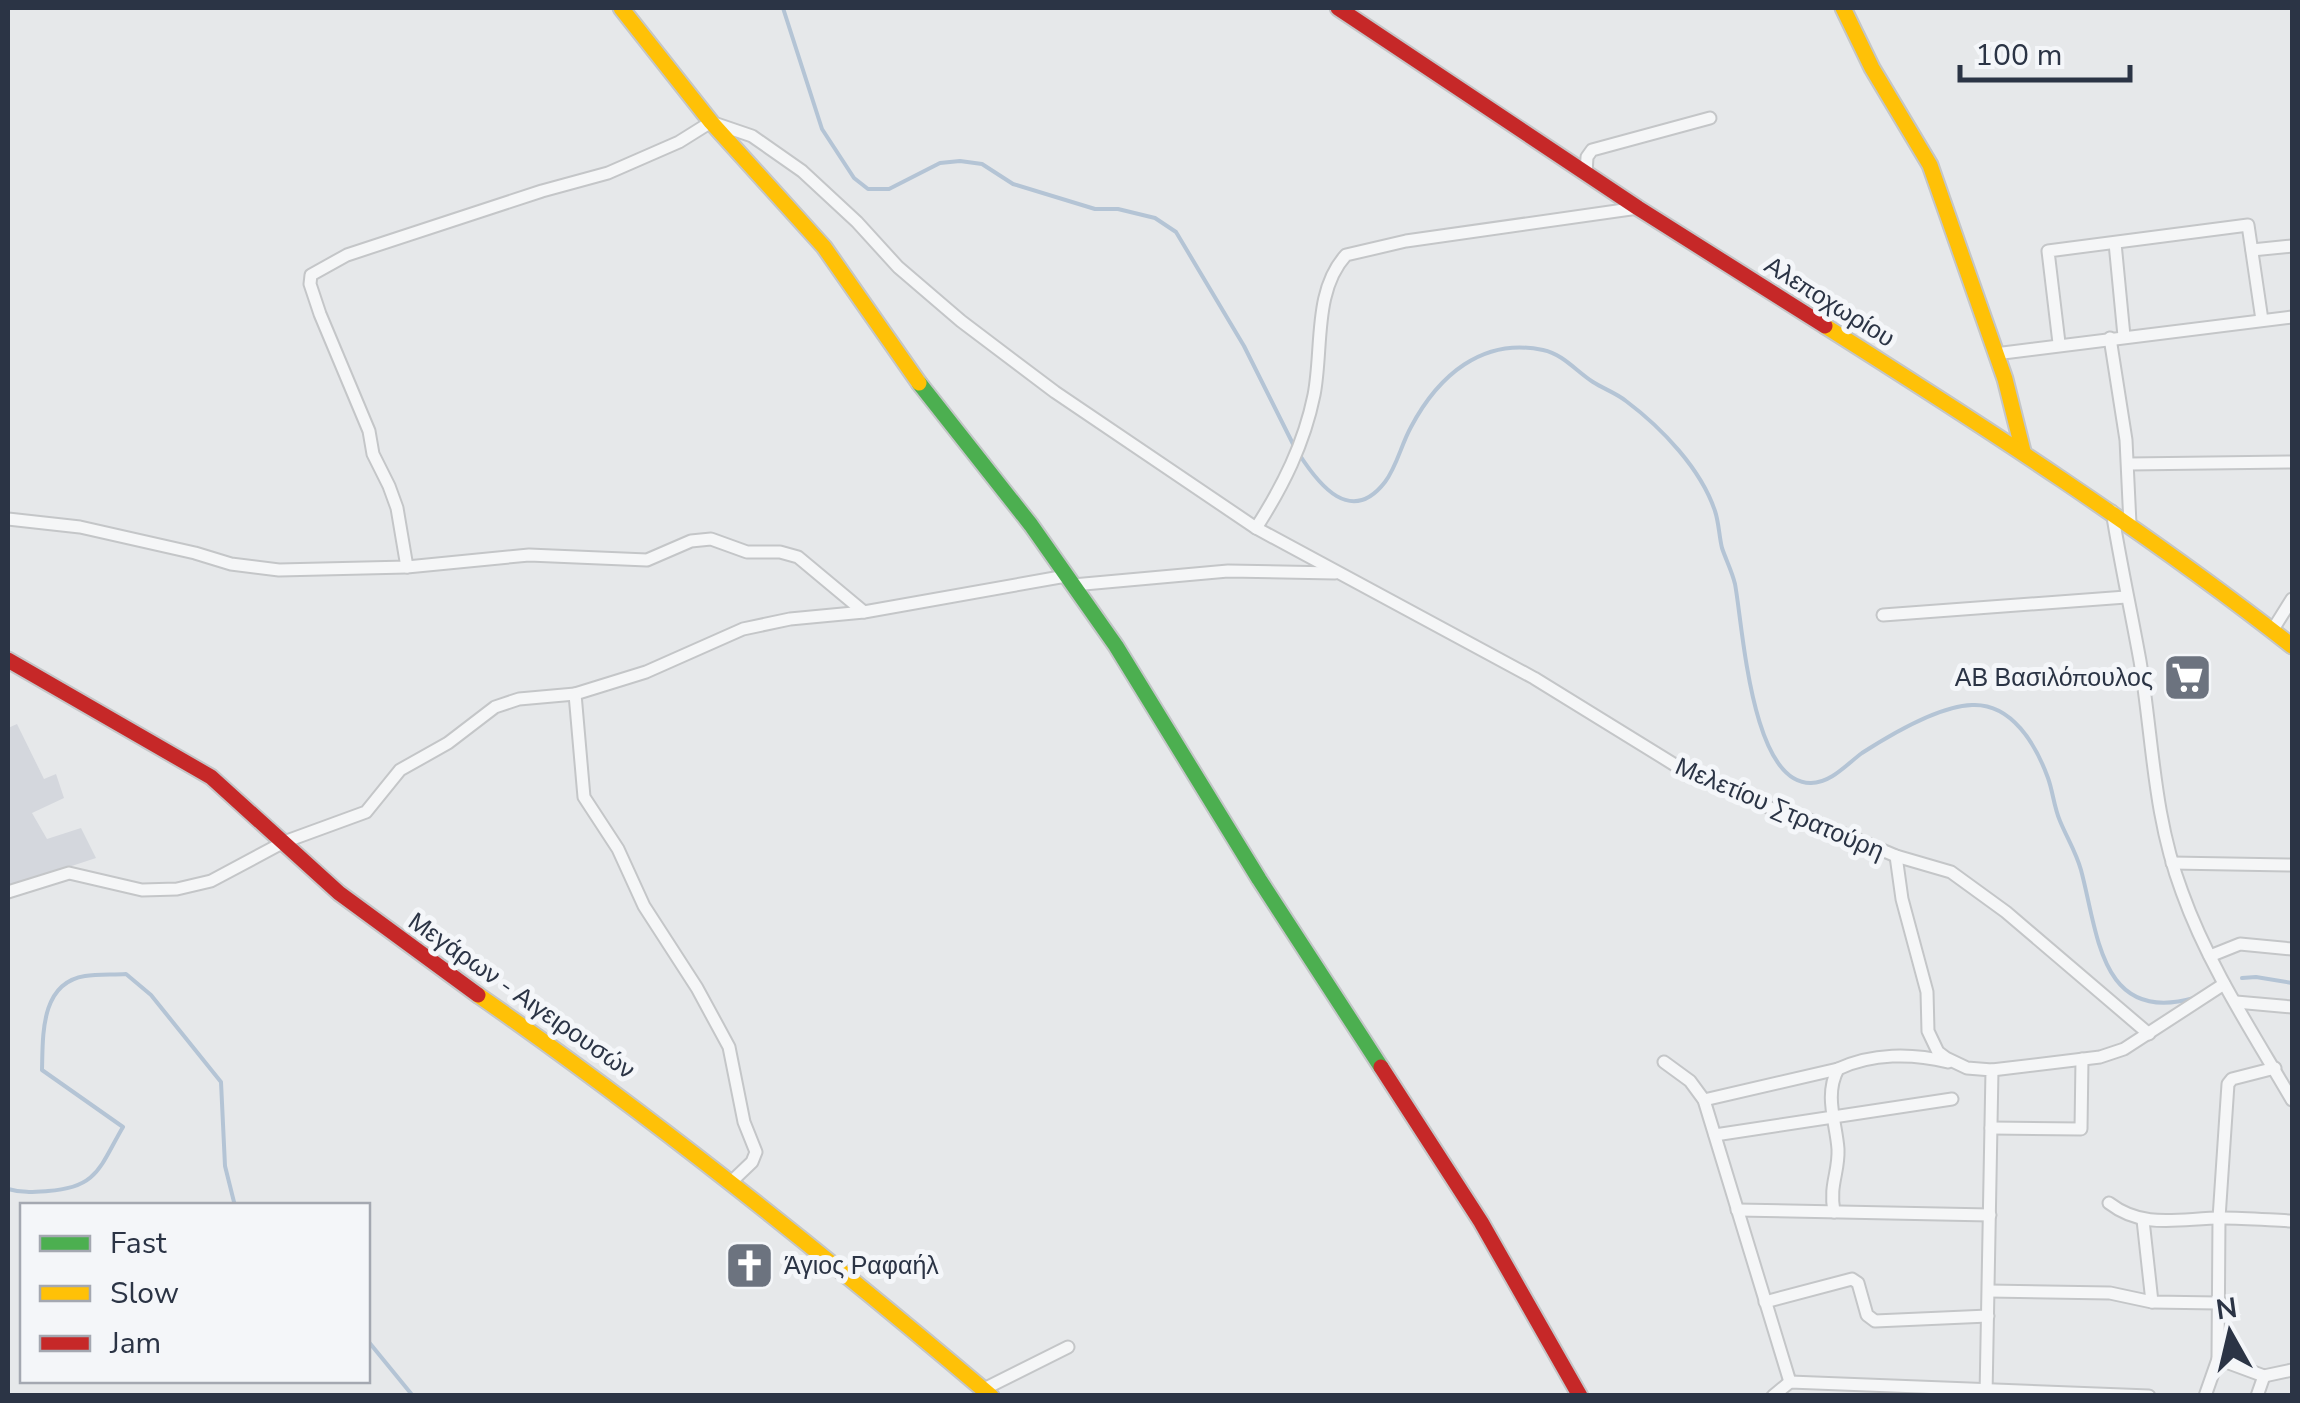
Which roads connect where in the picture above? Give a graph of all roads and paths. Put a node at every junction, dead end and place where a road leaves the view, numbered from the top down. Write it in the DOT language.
graph roads {
  1 [pos="621,8"];
  2 [pos="1338,8"];
  3 [pos="1843,8"];
  4 [pos="1710,118"];
  5 [pos="710,122"];
  6 [pos="1586,174"];
  7 [pos="1638,208"];
  8 [pos="2116,243"];
  9 [pos="2292,246"];
  10 [pos="2252,250"];
  11 [pos="2292,317"];
  12 [pos="2262,320"];
  13 [pos="2124,336"];
  14 [pos="2110,338"];
  15 [pos="2059,343"];
  16 [pos="1996,354"];
  17 [pos="2024,452"];
  18 [pos="2292,462"];
  19 [pos="2128,464"];
  20 [pos="2112,511"];
  21 [pos="8,520"];
  22 [pos="2130,524"];
  23 [pos="1256,528"];
  24 [pos="407,566"];
  25 [pos="1339,573"];
  26 [pos="1070,580"];
  27 [pos="2126,597"];
  28 [pos="2292,599"];
  29 [pos="864,612"];
  30 [pos="1883,615"];
  31 [pos="2272,631"];
  32 [pos="2291,645"];
  33 [pos="8,660"];
  34 [pos="574,694"];
  35 [pos="284,842"];
  36 [pos="1896,856"];
  37 [pos="2172,863"];
  38 [pos="2292,866"];
  39 [pos="8,892"];
  40 [pos="2292,949"];
  41 [pos="2210,956"];
  42 [pos="2224,984"];
  43 [pos="2236,1002"];
  44 [pos="2292,1007"];
  45 [pos="2149,1034"];
  46 [pos="2082,1059"];
  47 [pos="1664,1062"];
  48 [pos="1957,1064"];
  49 [pos="2275,1068"];
  50 [pos="1838,1069"];
  51 [pos="1992,1070"];
  52 [pos="1952,1099"];
  53 [pos="1704,1100"];
  54 [pos="2292,1100"];
  55 [pos="1832,1116"];
  56 [pos="1991,1128"];
  57 [pos="1714,1136"];
  58 [pos="730,1183"];
  59 [pos="2109,1203"];
  60 [pos="1737,1210"];
  61 [pos="1834,1212"];
  62 [pos="1990,1216"];
  63 [pos="2219,1218"];
  64 [pos="2143,1220"];
  65 [pos="2292,1220"];
  66 [pos="1989,1291"];
  67 [pos="1765,1302"];
  68 [pos="2152,1302"];
  69 [pos="2218,1302"];
  70 [pos="1988,1316"];
  71 [pos="1068,1347"];
  72 [pos="2218,1360"];
  73 [pos="2292,1370"];
  74 [pos="2264,1376"];
  75 [pos="1790,1382"];
  76 [pos="1842,1390"];
  77 [pos="988,1392"];
  78 [pos="1986,1393"];
  79 [pos="1580,1396"];
  80 [pos="1773,1396"];
  81 [pos="2149,1396"];
  82 [pos="2205,1396"];
  83 [pos="2257,1396"];
  1 -- 5 [label="main road"];
  2 -- 6 [label="main road, Αλεποχωρίου"];
  3 -- 16 [label="main road"];
  4 -- 6 [label="street"];
  5 -- 23 [label="street, Μελετίου Στρατούρη"];
  5 -- 24 [label="street"];
  5 -- 26 [label="main road"];
  6 -- 7 [label="main road, Αλεποχωρίου"];
  7 -- 17 [label="main road, Αλεποχωρίου"];
  7 -- 23 [label="street"];
  8 -- 10 [label="street"];
  8 -- 13 [label="street"];
  8 -- 15 [label="street"];
  9 -- 10 [label="street"];
  10 -- 12 [label="street"];
  11 -- 12 [label="street"];
  12 -- 13 [label="street"];
  13 -- 14 [label="street"];
  14 -- 15 [label="street"];
  14 -- 19 [label="street"];
  15 -- 16 [label="street"];
  16 -- 17 [label="main road"];
  17 -- 20 [label="main road, Αλεποχωρίου"];
  18 -- 19 [label="street"];
  19 -- 22 [label="street"];
  20 -- 22 [label="main road, Αλεποχωρίου"];
  20 -- 27 [label="street"];
  21 -- 24 [label="street"];
  22 -- 31 [label="main road, Αλεποχωρίου"];
  23 -- 25 [label="street, Μελετίου Στρατούρη"];
  24 -- 29 [label="street"];
  25 -- 26 [label="street"];
  25 -- 36 [label="street, Μελετίου Στρατούρη"];
  26 -- 29 [label="street"];
  26 -- 79 [label="main road"];
  27 -- 30 [label="street"];
  27 -- 37 [label="street"];
  28 -- 31 [label="street"];
  29 -- 34 [label="street"];
  31 -- 32 [label="main road, Αλεποχωρίου"];
  33 -- 35 [label="main road, Μεγάρων - Αιγειρουσών"];
  34 -- 35 [label="street"];
  34 -- 58 [label="street"];
  35 -- 39 [label="street"];
  35 -- 58 [label="main road, Μεγάρων - Αιγειρουσών"];
  36 -- 45 [label="street, Μελετίου Στρατούρη"];
  36 -- 48 [label="street"];
  37 -- 38 [label="street"];
  37 -- 41 [label="street"];
  40 -- 41 [label="street"];
  41 -- 42 [label="street"];
  42 -- 43 [label="street"];
  42 -- 45 [label="street"];
  43 -- 44 [label="street"];
  43 -- 49 [label="street"];
  45 -- 46 [label="street"];
  46 -- 51 [label="street"];
  46 -- 56 [label="street"];
  47 -- 53 [label="street"];
  48 -- 50 [label="street"];
  48 -- 51 [label="street"];
  49 -- 54 [label="street"];
  49 -- 63 [label="street"];
  50 -- 53 [label="street"];
  50 -- 55 [label="street"];
  51 -- 56 [label="street"];
  52 -- 55 [label="street"];
  53 -- 57 [label="street"];
  55 -- 57 [label="street"];
  55 -- 61 [label="street"];
  56 -- 62 [label="street"];
  57 -- 60 [label="street"];
  58 -- 77 [label="main road, Μεγάρων - Αιγειρουσών"];
  59 -- 64 [label="street"];
  60 -- 61 [label="street"];
  60 -- 67 [label="street"];
  61 -- 62 [label="street"];
  62 -- 66 [label="street"];
  63 -- 64 [label="street"];
  63 -- 65 [label="street"];
  63 -- 69 [label="street"];
  64 -- 68 [label="street"];
  66 -- 68 [label="street"];
  66 -- 70 [label="street"];
  67 -- 70 [label="street"];
  67 -- 75 [label="street"];
  68 -- 69 [label="street"];
  69 -- 72 [label="street"];
  70 -- 78 [label="street"];
  71 -- 77 [label="street"];
  72 -- 74 [label="street"];
  72 -- 82 [label="street"];
  73 -- 74 [label="street"];
  74 -- 83 [label="street"];
  75 -- 76 [label="street"];
  75 -- 80 [label="street"];
  76 -- 78 [label="street"];
  78 -- 81 [label="street"];
}
